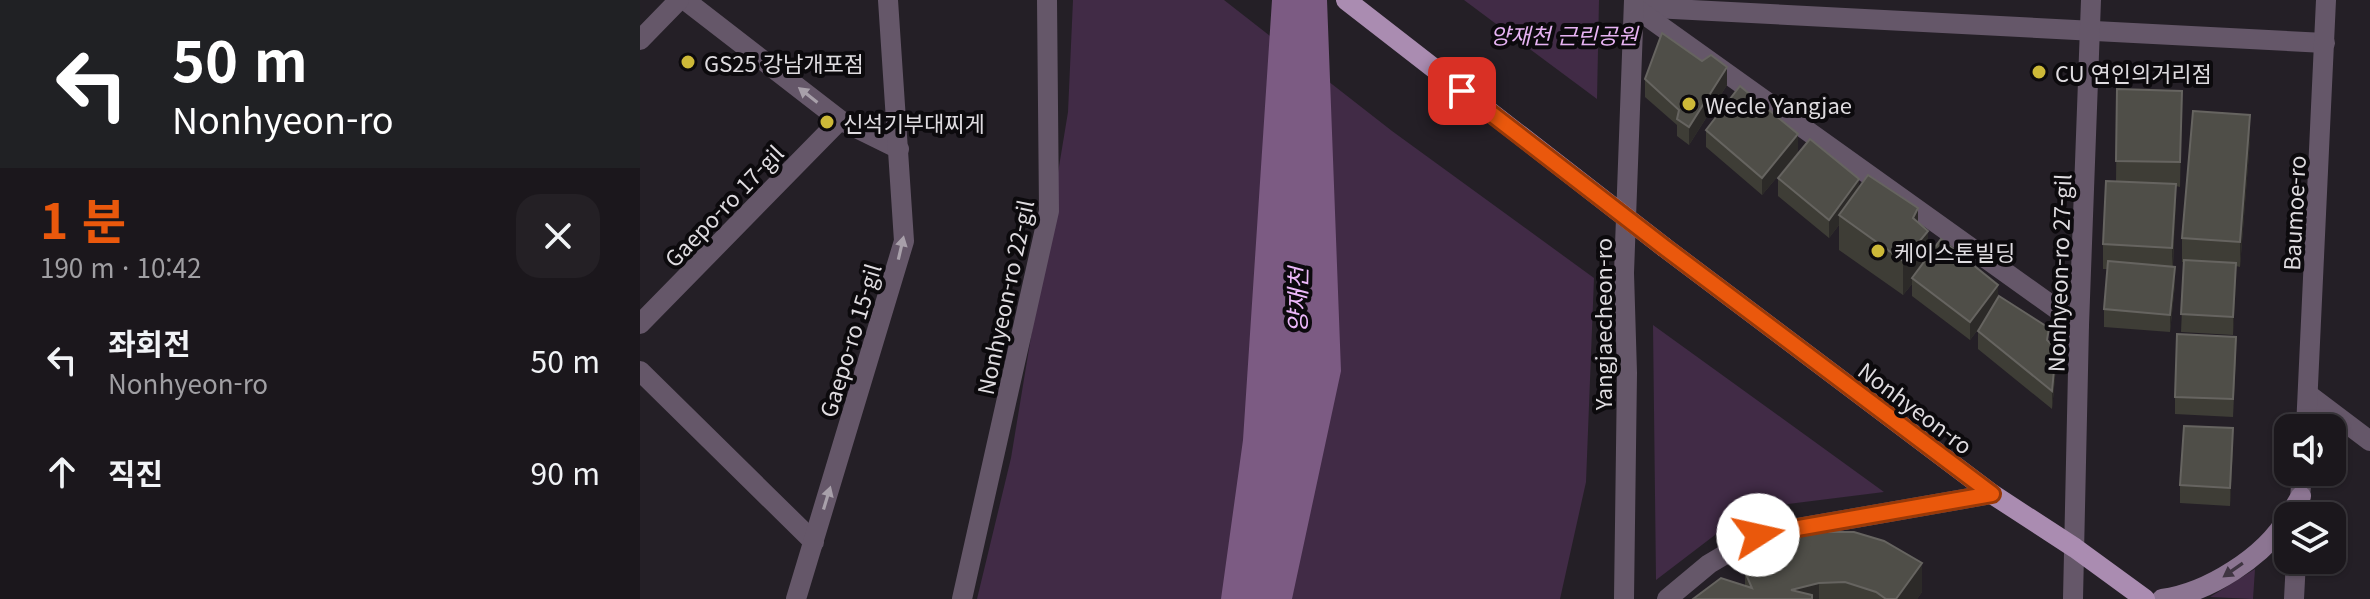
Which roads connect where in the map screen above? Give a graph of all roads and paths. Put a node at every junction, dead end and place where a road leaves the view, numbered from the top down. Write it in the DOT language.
graph roads {
  1 [pos="679,0"];
  2 [pos="685,0"];
  3 [pos="888,0"];
  4 [pos="1047,0"];
  5 [pos="1346,0"];
  6 [pos="2091,0"];
  7 [pos="2326,0"];
  8 [pos="1634,4"];
  9 [pos="2092,30"];
  10 [pos="640,40"];
  11 [pos="2325,43"];
  12 [pos="840,120"];
  13 [pos="899,149"];
  14 [pos="640,324"];
  15 [pos="2079,325"];
  16 [pos="640,371"];
  17 [pos="2309,395"];
  18 [pos="2307,414"];
  19 [pos="2370,441"];
  20 [pos="1992,494"];
  21 [pos="2274,533"];
  22 [pos="814,542"];
  23 [pos="2075,548"];
  24 [pos="2295,574"];
  25 [pos="796,599"];
  26 [pos="962,599"];
  27 [pos="1624,599"];
  28 [pos="1667,599"];
  29 [pos="2073,599"];
  30 [pos="2145,599"];
  31 [pos="2162,599"];
  32 [pos="2294,599"];
  1 -- 10 [label="street"];
  12 -- 2 [label="street, one-way"];
  3 -- 13 [label="street, Gaepo-ro 15-gil"];
  4 -- 26 [label="street, Nonhyeon-ro 22-gil"];
  5 -- 20 [label="main road, Nonhyeon-ro, bridge"];
  6 -- 9 [label="street, Nonhyeon-ro 27-gil"];
  7 -- 11 [label="street, Baumoe-ro"];
  8 -- 9 [label="street"];
  8 -- 15 [label="street"];
  8 -- 27 [label="street, Yangjaecheon-ro"];
  9 -- 11 [label="street"];
  9 -- 15 [label="street, Nonhyeon-ro 27-gil"];
  11 -- 17 [label="street, Baumoe-ro"];
  12 -- 13 [label="street"];
  12 -- 14 [label="street, Gaepo-ro 17-gil"];
  22 -- 13 [label="street, Gaepo-ro 15-gil, one-way"];
  15 -- 23 [label="street, Nonhyeon-ro 27-gil"];
  16 -- 22 [label="street"];
  17 -- 18 [label="street, Baumoe-ro"];
  17 -- 19 [label="street"];
  20 -- 23 [label="main road, Nonhyeon-ro"];
  20 -- 28 [label="street"];
  21 -- 31 [label="main road, one-way"];
  22 -- 25 [label="street, Gaepo-ro 15-gil"];
  23 -- 29 [label="street, Nonhyeon-ro 27-gil"];
  23 -- 30 [label="main road, Nonhyeon-ro"];
  24 -- 32 [label="street"];
}
